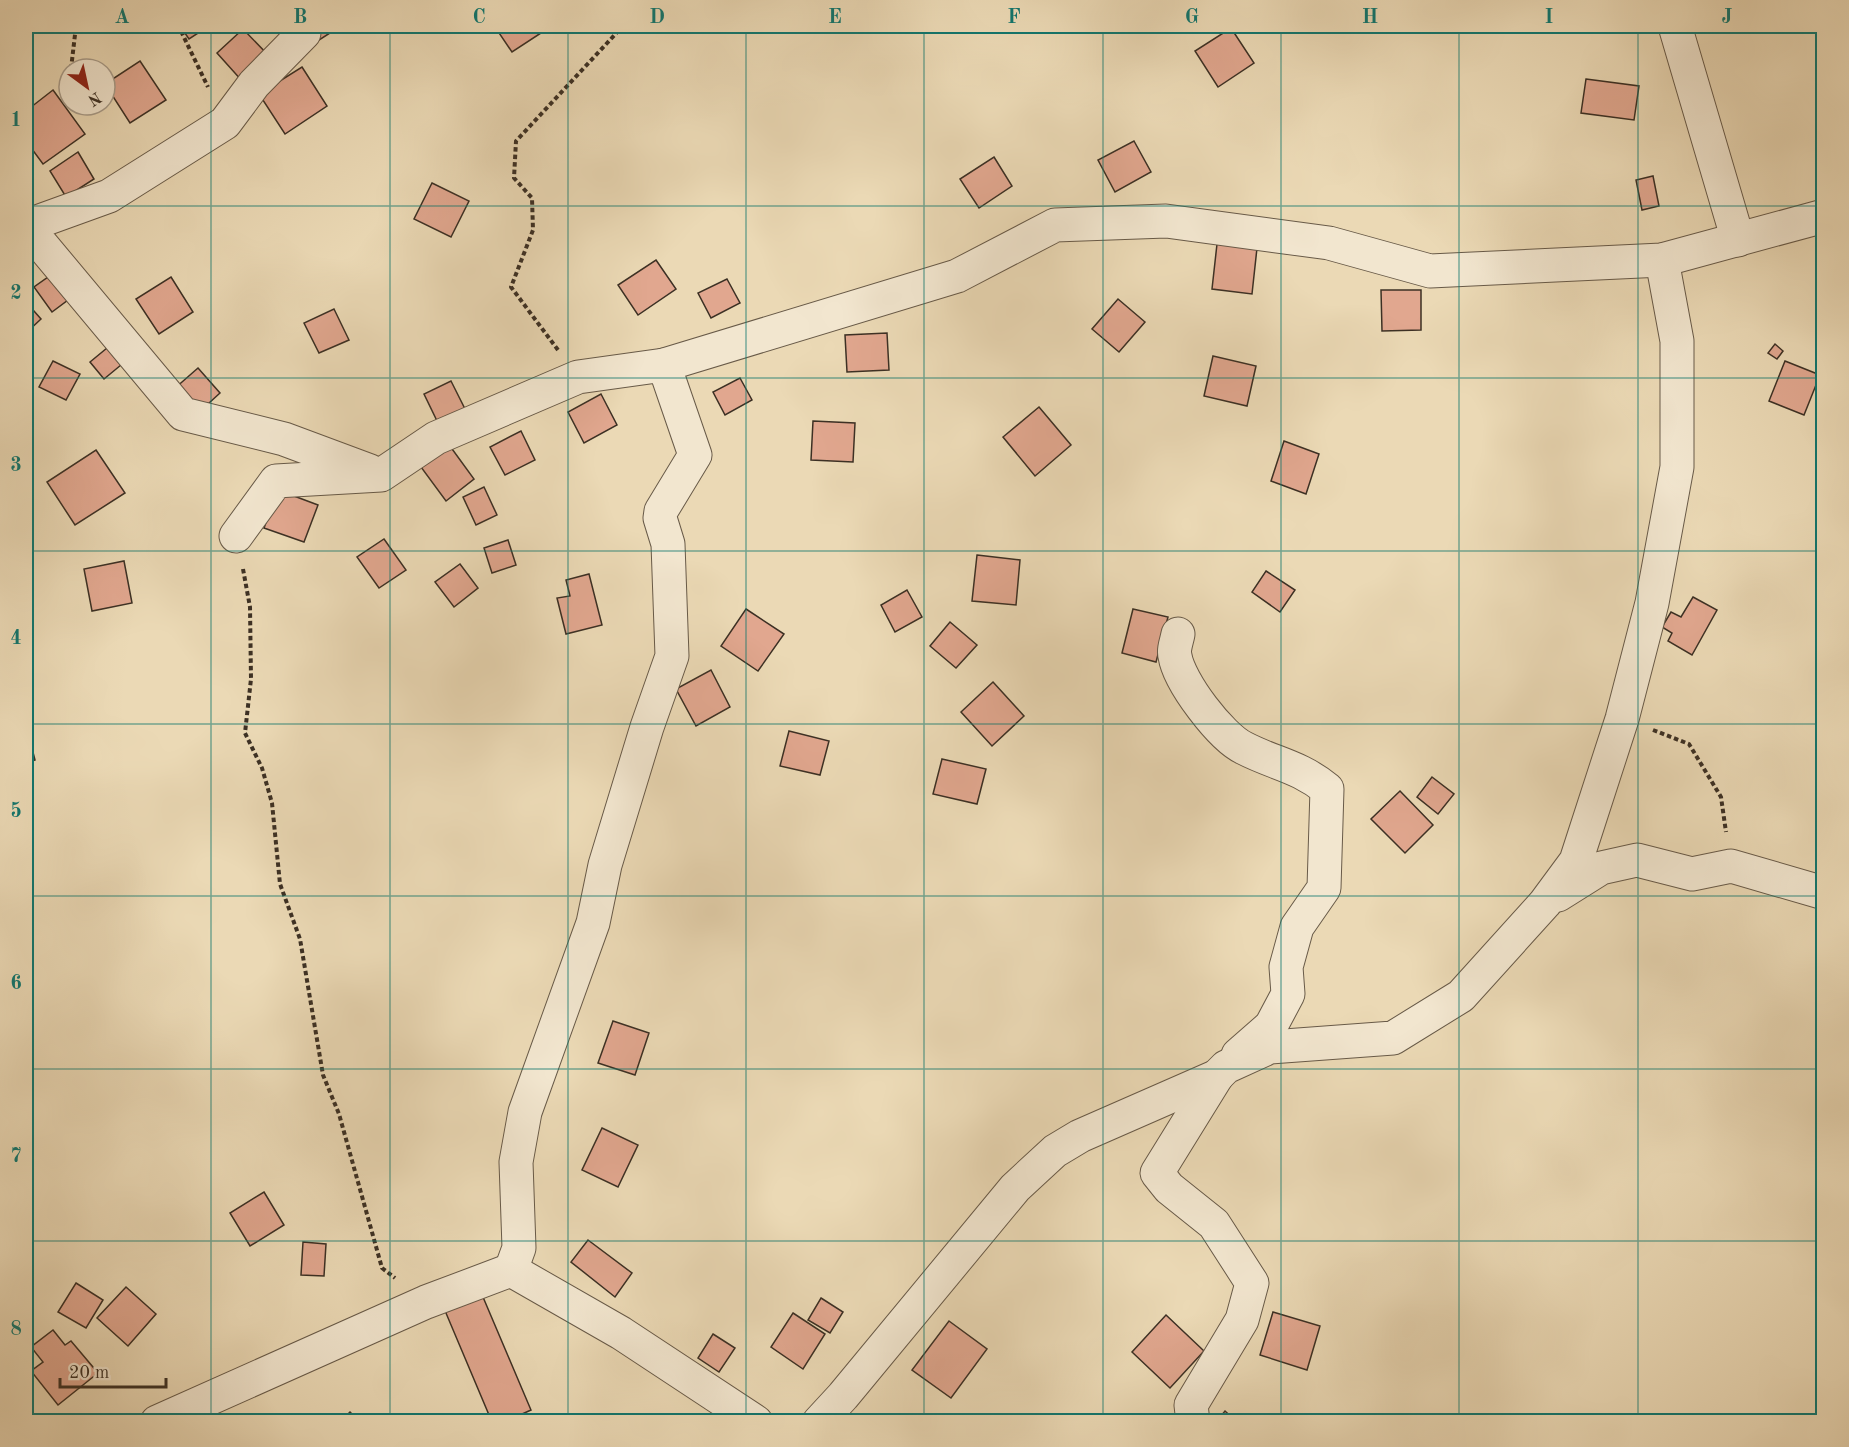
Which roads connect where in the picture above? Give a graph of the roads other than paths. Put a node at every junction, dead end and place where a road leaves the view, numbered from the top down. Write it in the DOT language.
graph roads {
  1 [pos="1675,26"];
  2 [pos="304,33"];
  3 [pos="1824,216"];
  4 [pos="26,226"];
  5 [pos="1738,240"];
  6 [pos="1662,260"];
  7 [pos="664,365"];
  8 [pos="381,476"];
  9 [pos="236,536"];
  10 [pos="1178,634"];
  11 [pos="1824,893"];
  12 [pos="1545,903"];
  13 [pos="1221,1071"];
  14 [pos="511,1270"];
  15 [pos="157,1422"];
  16 [pos="756,1422"];
  17 [pos="819,1422"];
  18 [pos="1193,1422"];
  1 -- 5 [label="street"];
  2 -- 4 [label="street"];
  3 -- 5 [label="street"];
  4 -- 8 [label="street"];
  5 -- 6 [label="street"];
  6 -- 7 [label="street"];
  6 -- 12 [label="street"];
  7 -- 8 [label="street"];
  7 -- 14 [label="street"];
  8 -- 9 [label="street"];
  10 -- 13 [label="street"];
  11 -- 12 [label="street"];
  12 -- 13 [label="street"];
  13 -- 17 [label="street"];
  13 -- 18 [label="street"];
  14 -- 15 [label="street"];
  14 -- 16 [label="street"];
}
